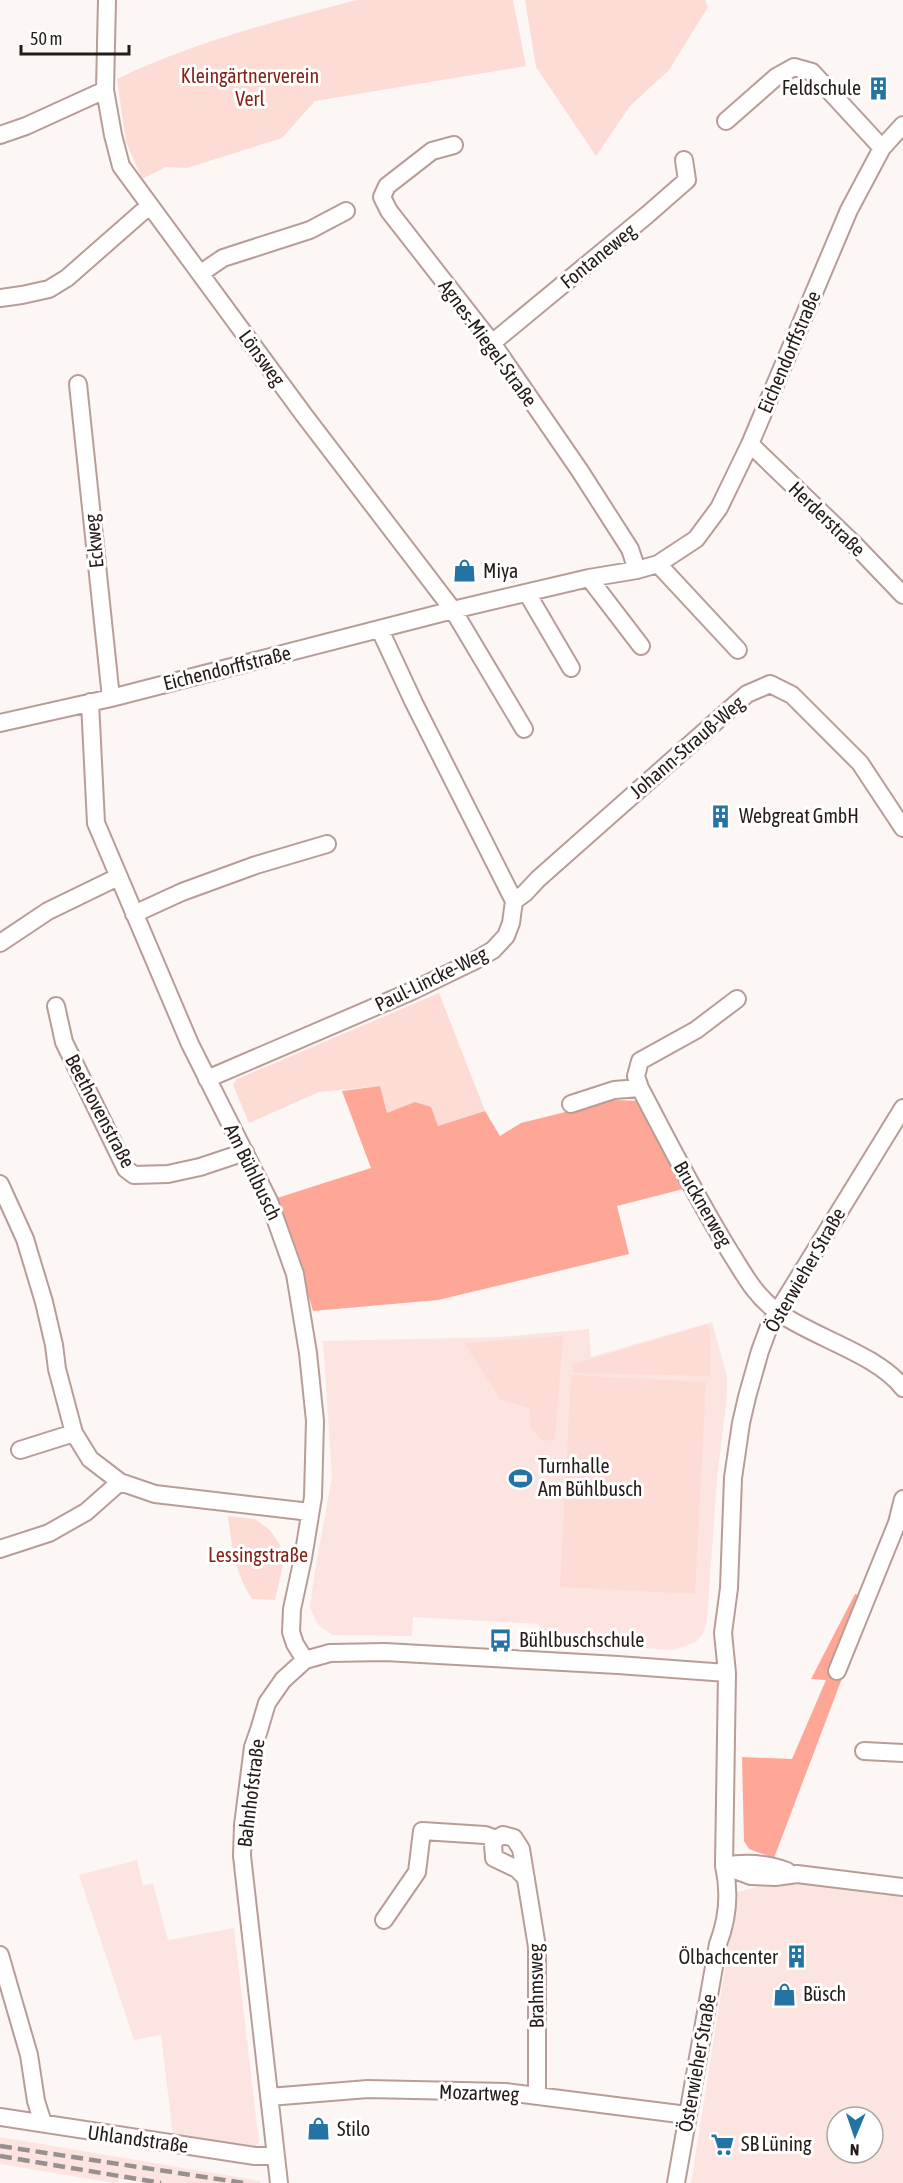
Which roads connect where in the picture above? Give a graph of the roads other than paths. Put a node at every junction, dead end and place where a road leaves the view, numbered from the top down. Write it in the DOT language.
graph roads {
  1 [pos="107,0"];
  2 [pos="105,90"];
  3 [pos="726,121"];
  4 [pos="903,125"];
  5 [pos="0,135"];
  6 [pos="454,145"];
  7 [pos="882,148"];
  8 [pos="684,160"];
  9 [pos="149,206"];
  10 [pos="346,211"];
  11 [pos="201,273"];
  12 [pos="0,298"];
  13 [pos="492,343"];
  14 [pos="78,384"];
  15 [pos="750,444"];
  16 [pos="658,564"];
  17 [pos="638,570"];
  18 [pos="590,578"];
  19 [pos="526,593"];
  20 [pos="903,595"];
  21 [pos="453,610"];
  22 [pos="380,630"];
  23 [pos="641,646"];
  24 [pos="738,650"];
  25 [pos="571,668"];
  26 [pos="111,698"];
  27 [pos="90,702"];
  28 [pos="0,723"];
  29 [pos="524,729"];
  30 [pos="903,828"];
  31 [pos="327,844"];
  32 [pos="118,877"];
  33 [pos="514,901"];
  34 [pos="134,914"];
  35 [pos="0,943"];
  36 [pos="737,999"];
  37 [pos="56,1006"];
  38 [pos="207,1079"];
  39 [pos="640,1088"];
  40 [pos="571,1104"];
  41 [pos="903,1107"];
  42 [pos="245,1152"];
  43 [pos="0,1184"];
  44 [pos="777,1311"];
  45 [pos="903,1388"];
  46 [pos="74,1433"];
  47 [pos="20,1450"];
  48 [pos="120,1482"];
  49 [pos="903,1499"];
  50 [pos="310,1512"];
  51 [pos="0,1549"];
  52 [pos="305,1660"];
  53 [pos="837,1671"];
  54 [pos="727,1673"];
  55 [pos="864,1751"];
  56 [pos="903,1754"];
  57 [pos="724,1866"];
  58 [pos="903,1887"];
  59 [pos="384,1920"];
  60 [pos="0,1955"];
  61 [pos="537,2096"];
  62 [pos="269,2097"];
  63 [pos="687,2115"];
  64 [pos="0,2117"];
  65 [pos="43,2123"];
  66 [pos="276,2156"];
  67 [pos="279,2183"];
  68 [pos="676,2183"];
  1 -- 2 [label="street, Lönsweg"];
  2 -- 5 [label="street"];
  2 -- 9 [label="street, Lönsweg"];
  3 -- 7 [label="street"];
  4 -- 7 [label="street, Eichendorffstraße"];
  6 -- 13 [label="street, Agnes-Miegel-Straße"];
  7 -- 15 [label="street, Eichendorffstraße"];
  8 -- 13 [label="street, Fontaneweg"];
  9 -- 11 [label="street, Lönsweg"];
  9 -- 12 [label="street"];
  10 -- 11 [label="street"];
  11 -- 21 [label="street, Lönsweg"];
  13 -- 17 [label="street, Agnes-Miegel-Straße"];
  14 -- 26 [label="street, Eckweg"];
  15 -- 16 [label="street, Eichendorffstraße"];
  15 -- 20 [label="street, Herderstraße"];
  16 -- 17 [label="street, Eichendorffstraße"];
  16 -- 24 [label="street"];
  17 -- 18 [label="street, Eichendorffstraße"];
  18 -- 19 [label="street, Eichendorffstraße"];
  18 -- 23 [label="street"];
  19 -- 21 [label="street, Eichendorffstraße"];
  19 -- 25 [label="street"];
  21 -- 22 [label="street, Eichendorffstraße"];
  21 -- 29 [label="street"];
  22 -- 26 [label="street, Eichendorffstraße"];
  22 -- 33 [label="street"];
  26 -- 27 [label="street, Eichendorffstraße"];
  27 -- 28 [label="street, Eichendorffstraße"];
  27 -- 32 [label="street, Am Bühlbusch"];
  30 -- 33 [label="street, Johann-Strauß-Weg"];
  31 -- 34 [label="street"];
  32 -- 34 [label="street, Am Bühlbusch"];
  32 -- 35 [label="street"];
  33 -- 38 [label="street, Paul-Lincke-Weg"];
  34 -- 38 [label="street, Am Bühlbusch"];
  36 -- 39 [label="street"];
  37 -- 42 [label="street, Beethovenstraße"];
  38 -- 42 [label="street, Am Bühlbusch"];
  39 -- 40 [label="street"];
  39 -- 44 [label="street, Brucknerweg"];
  41 -- 44 [label="street, Österwieher Straße"];
  42 -- 50 [label="street, Am Bühlbusch"];
  43 -- 46 [label="street"];
  44 -- 45 [label="street, Brucknerweg"];
  44 -- 54 [label="street, Österwieher Straße"];
  46 -- 47 [label="street"];
  46 -- 48 [label="street"];
  48 -- 50 [label="street"];
  48 -- 51 [label="street"];
  49 -- 53 [label="street"];
  50 -- 52 [label="street, Am Bühlbusch"];
  52 -- 54 [label="street, Bahnhofstraße"];
  52 -- 62 [label="street, Bahnhofstraße"];
  54 -- 57 [label="street, Österwieher Straße"];
  55 -- 56 [label="street"];
  57 -- 58 [label="street"];
  57 -- 63 [label="street, Österwieher Straße"];
  59 -- 61 [label="street, Brahmsweg"];
  60 -- 65 [label="street"];
  61 -- 62 [label="street, Mozartweg"];
  61 -- 63 [label="street, Mozartweg"];
  62 -- 66 [label="street, Bahnhofstraße"];
  63 -- 68 [label="street, Österwieher Straße"];
  64 -- 65 [label="street, Uhlandstraße"];
  65 -- 66 [label="street, Uhlandstraße"];
  66 -- 67 [label="street, Bahnhofstraße"];
}
